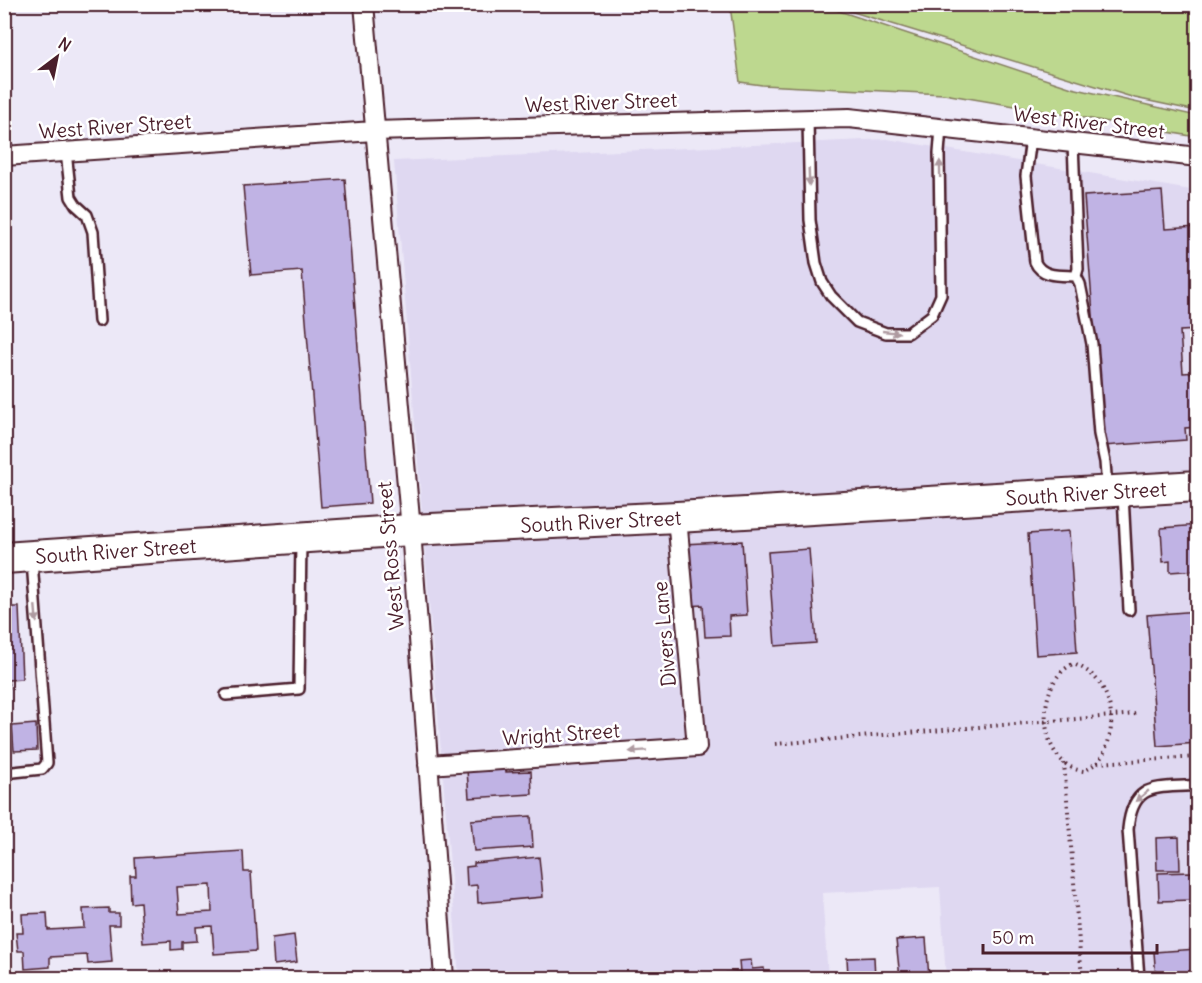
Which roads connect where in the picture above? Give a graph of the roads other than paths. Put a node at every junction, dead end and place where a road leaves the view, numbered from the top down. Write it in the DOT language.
graph roads {
  1 [pos="364,4"];
  2 [pos="808,119"];
  3 [pos="941,128"];
  4 [pos="374,131"];
  5 [pos="1031,138"];
  6 [pos="1074,142"];
  7 [pos="66,152"];
  8 [pos="4,156"];
  9 [pos="1197,157"];
  10 [pos="1076,276"];
  11 [pos="99,321"];
  12 [pos="1197,486"];
  13 [pos="1115,490"];
  14 [pos="677,517"];
  15 [pos="411,530"];
  16 [pos="302,538"];
  17 [pos="18,557"];
  18 [pos="1129,610"];
  19 [pos="226,695"];
  20 [pos="697,747"];
  21 [pos="428,765"];
  22 [pos="4,773"];
  23 [pos="1197,785"];
  24 [pos="444,978"];
  25 [pos="1139,978"];
  1 -- 4 [label="street, West Ross Street"];
  2 -- 3 [label="street, West River Street"];
  2 -- 3 [label="lane, one-way"];
  2 -- 4 [label="street, West River Street"];
  3 -- 5 [label="street, West River Street"];
  4 -- 7 [label="street, West River Street"];
  4 -- 15 [label="street, West Ross Street"];
  5 -- 6 [label="street, West River Street"];
  5 -- 10 [label="lane"];
  6 -- 9 [label="street, West River Street"];
  6 -- 10 [label="lane"];
  7 -- 8 [label="street, West River Street"];
  7 -- 11 [label="lane"];
  10 -- 13 [label="lane"];
  12 -- 13 [label="main road, South River Street"];
  13 -- 14 [label="main road, South River Street"];
  13 -- 18 [label="lane"];
  14 -- 15 [label="main road, South River Street"];
  14 -- 20 [label="street, Divers Lane"];
  15 -- 16 [label="main road, South River Street"];
  15 -- 21 [label="street, West Ross Street"];
  16 -- 17 [label="main road, South River Street"];
  16 -- 19 [label="lane"];
  17 -- 22 [label="lane, one-way"];
  20 -- 21 [label="street, Wright Street, one-way"];
  21 -- 24 [label="street, West Ross Street"];
  23 -- 25 [label="lane, one-way"];
}
